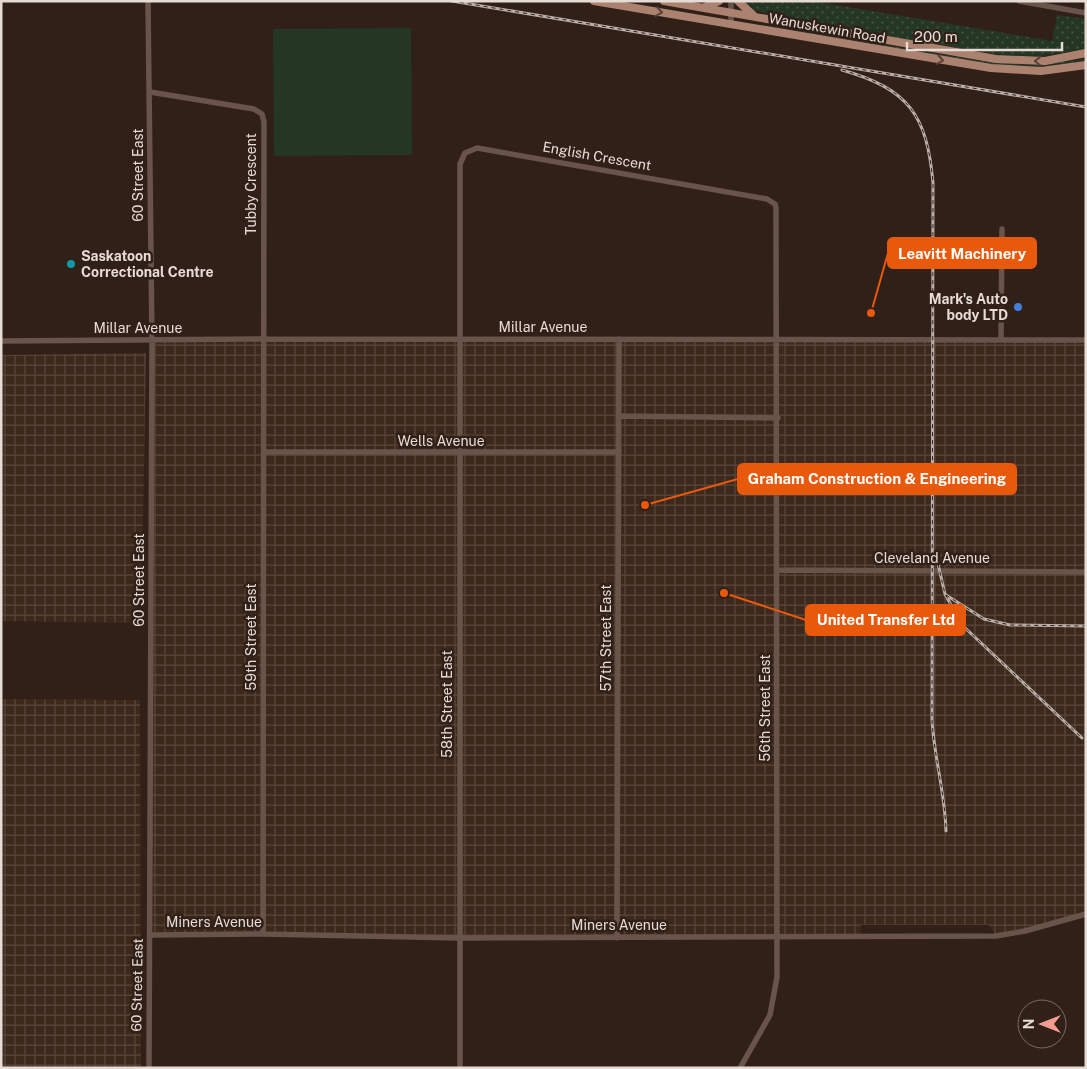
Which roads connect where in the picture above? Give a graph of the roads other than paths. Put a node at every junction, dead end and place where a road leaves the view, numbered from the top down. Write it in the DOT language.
graph roads {
  1 [pos="148,1"];
  2 [pos="594,1"];
  3 [pos="664,1"];
  4 [pos="719,1"];
  5 [pos="731,1"];
  6 [pos="738,1"];
  7 [pos="1019,1"];
  8 [pos="1059,4"];
  9 [pos="703,8"];
  10 [pos="731,12"];
  11 [pos="1086,13"];
  12 [pos="755,16"];
  13 [pos="731,24"];
  14 [pos="1086,53"];
  15 [pos="1086,65"];
  16 [pos="150,92"];
  17 [pos="1002,229"];
  18 [pos="264,339"];
  19 [pos="619,339"];
  20 [pos="777,339"];
  21 [pos="460,340"];
  22 [pos="1001,340"];
  23 [pos="1086,340"];
  24 [pos="152,341"];
  25 [pos="1,342"];
  26 [pos="619,416"];
  27 [pos="778,418"];
  28 [pos="264,452"];
  29 [pos="619,452"];
  30 [pos="460,453"];
  31 [pos="778,570"];
  32 [pos="1086,572"];
  33 [pos="1086,914"];
  34 [pos="263,934"];
  35 [pos="151,936"];
  36 [pos="776,937"];
  37 [pos="459,938"];
  38 [pos="617,938"];
  39 [pos="149,1068"];
  40 [pos="460,1068"];
  41 [pos="740,1068"];
  1 -- 16 [label="street, 60 Street East"];
  2 -- 13 [label="main road, Wanuskewin Road, one-way"];
  3 -- 9 [label="main road, Wanuskewin Road"];
  4 -- 9 [label="main road"];
  5 -- 10 [label="street"];
  6 -- 12 [label="main road"];
  7 -- 8 [label="street"];
  8 -- 11 [label="street"];
  9 -- 10 [label="main road, Wanuskewin Road"];
  10 -- 12 [label="main road, Wanuskewin Road"];
  10 -- 13 [label="street"];
  14 -- 12 [label="main road, Wanuskewin Road, one-way"];
  13 -- 15 [label="main road, Wanuskewin Road, one-way"];
  16 -- 18 [label="street, Tubby Crescent"];
  16 -- 24 [label="street, 60 Street East"];
  17 -- 22 [label="street"];
  18 -- 21 [label="street, Millar Avenue"];
  18 -- 24 [label="street, Millar Avenue"];
  18 -- 28 [label="street, 59th Street East"];
  19 -- 20 [label="street, Millar Avenue"];
  19 -- 21 [label="street, Millar Avenue"];
  19 -- 26 [label="street, 57th Street East"];
  20 -- 21 [label="street, English Crescent"];
  20 -- 22 [label="street, Millar Avenue"];
  20 -- 27 [label="street, 56th Street East"];
  21 -- 30 [label="street, 58th Street East"];
  22 -- 23 [label="street, Millar Avenue"];
  24 -- 25 [label="street, Millar Avenue"];
  24 -- 35 [label="street, 60 Street East"];
  26 -- 27 [label="street"];
  26 -- 29 [label="street, 57th Street East"];
  27 -- 31 [label="street, 56th Street East"];
  28 -- 30 [label="street, Wells Avenue"];
  28 -- 34 [label="street, 59th Street East"];
  29 -- 30 [label="street, Wells Avenue"];
  29 -- 38 [label="street, 57th Street East"];
  30 -- 37 [label="street, 58th Street East"];
  31 -- 32 [label="street, Cleveland Avenue"];
  31 -- 36 [label="street, 56th Street East"];
  33 -- 36 [label="street, Miners Avenue"];
  34 -- 35 [label="street, Miners Avenue"];
  34 -- 37 [label="street, Miners Avenue"];
  35 -- 39 [label="street, 60 Street East"];
  36 -- 38 [label="street, Miners Avenue"];
  36 -- 41 [label="street, 56th Street East"];
  37 -- 38 [label="street, Miners Avenue"];
  37 -- 40 [label="street, 58th Street East"];
}
